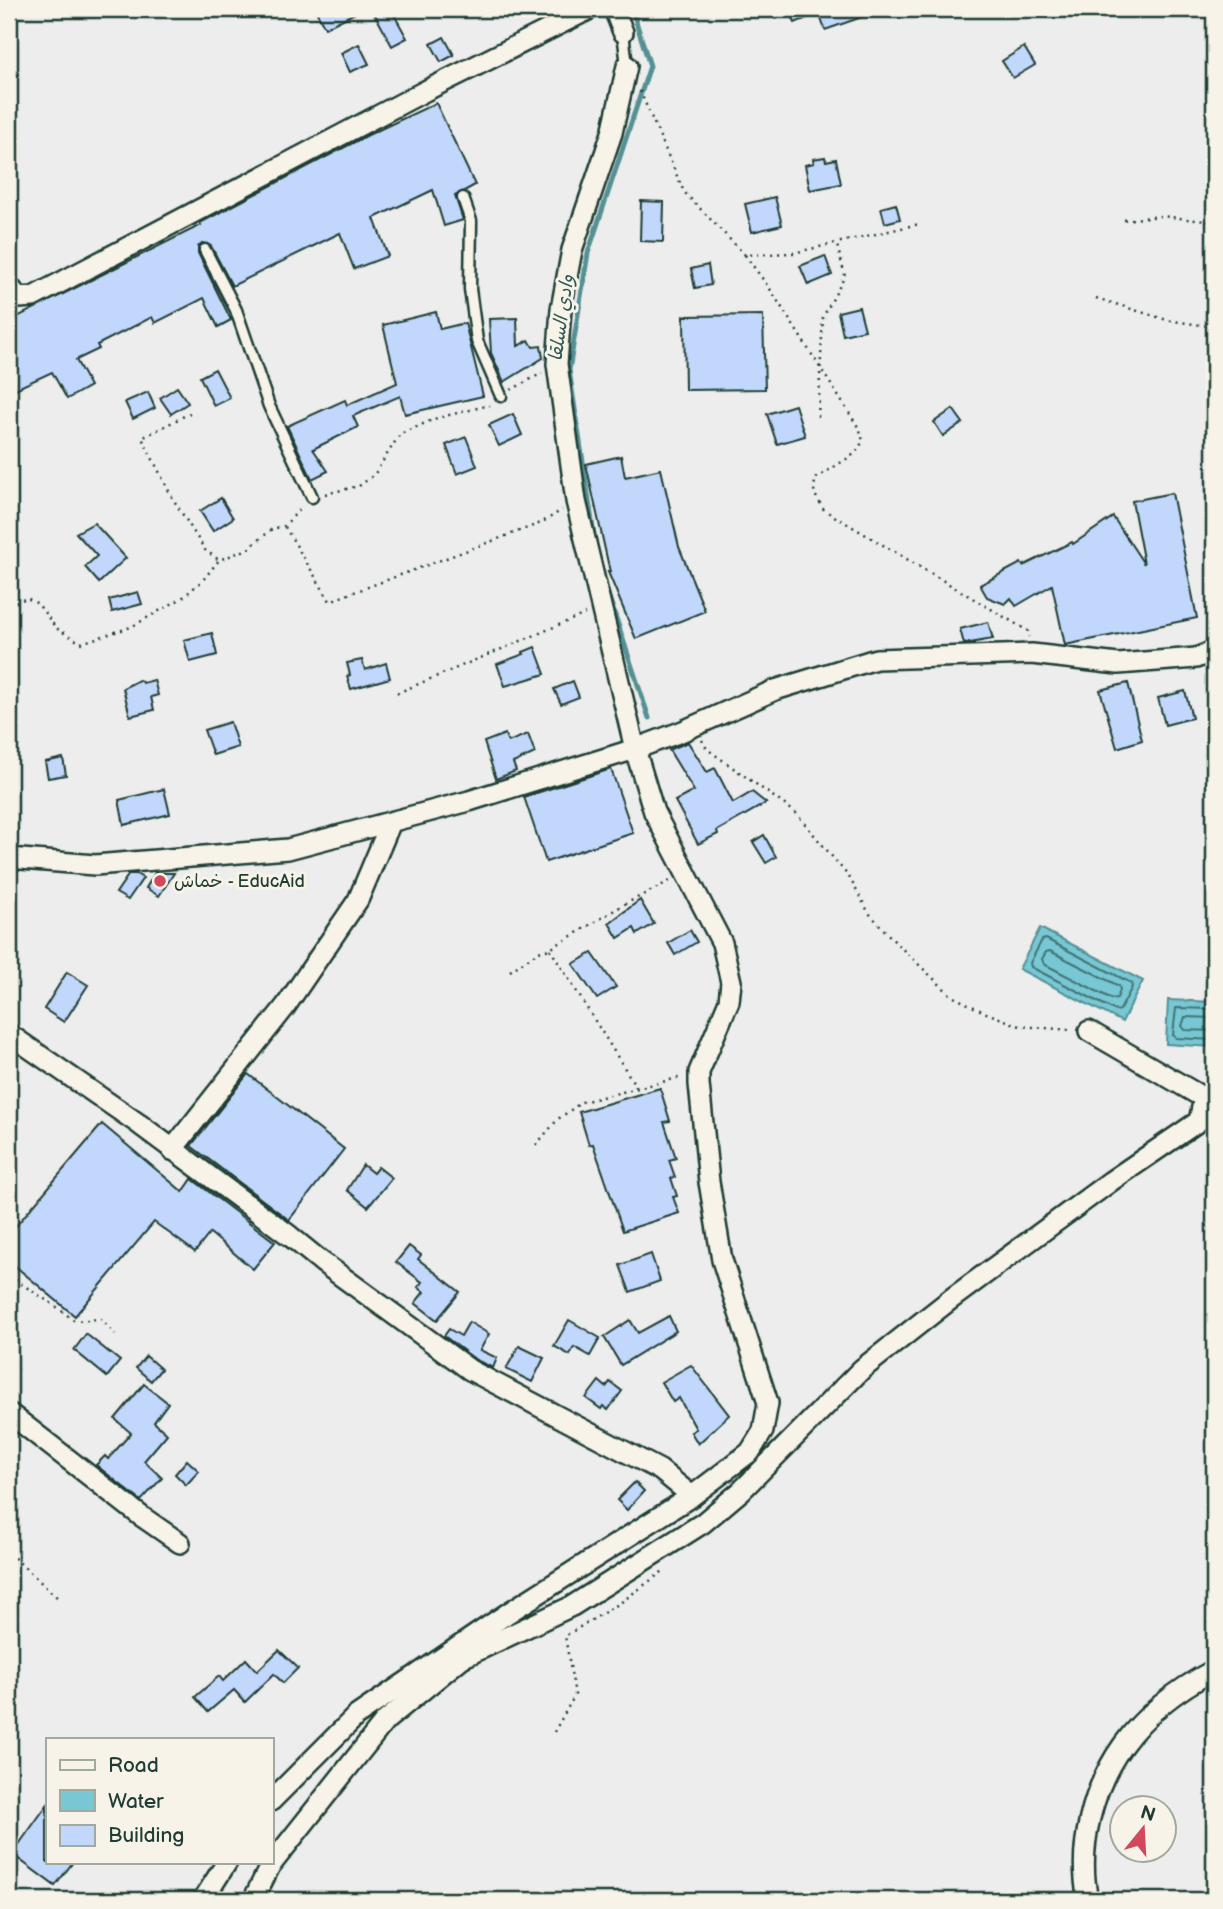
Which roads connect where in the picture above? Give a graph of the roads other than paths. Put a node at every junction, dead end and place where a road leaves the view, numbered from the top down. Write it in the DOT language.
graph roads {
  1 [pos="590,9"];
  2 [pos="614,9"];
  3 [pos="624,32"];
  4 [pos="627,66"];
  5 [pos="463,198"];
  6 [pos="205,250"];
  7 [pos="9,286"];
  8 [pos="501,396"];
  9 [pos="312,497"];
  10 [pos="1214,651"];
  11 [pos="635,749"];
  12 [pos="391,822"];
  13 [pos="9,858"];
  14 [pos="1089,1031"];
  15 [pos="9,1034"];
  16 [pos="172,1150"];
  17 [pos="9,1413"];
  18 [pos="692,1496"];
  19 [pos="180,1543"];
  20 [pos="1214,1670"];
  21 [pos="273,1799"];
  22 [pos="273,1862"];
  23 [pos="227,1864"];
  24 [pos="272,1864"];
  25 [pos="203,1900"];
  26 [pos="253,1900"];
  27 [pos="1088,1900"];
  1 -- 7 [label="street"];
  2 -- 3 [label="street"];
  3 -- 4 [label="lane"];
  4 -- 11 [label="street"];
  5 -- 8 [label="lane"];
  6 -- 9 [label="lane"];
  10 -- 11 [label="street"];
  11 -- 12 [label="street"];
  11 -- 18 [label="street"];
  12 -- 13 [label="street"];
  12 -- 16 [label="street"];
  14 -- 22 [label="street"];
  15 -- 16 [label="street"];
  16 -- 18 [label="street"];
  17 -- 19 [label="street"];
  18 -- 21 [label="street"];
  20 -- 27 [label="street"];
  23 -- 25 [label="street"];
  24 -- 26 [label="street"];
}
